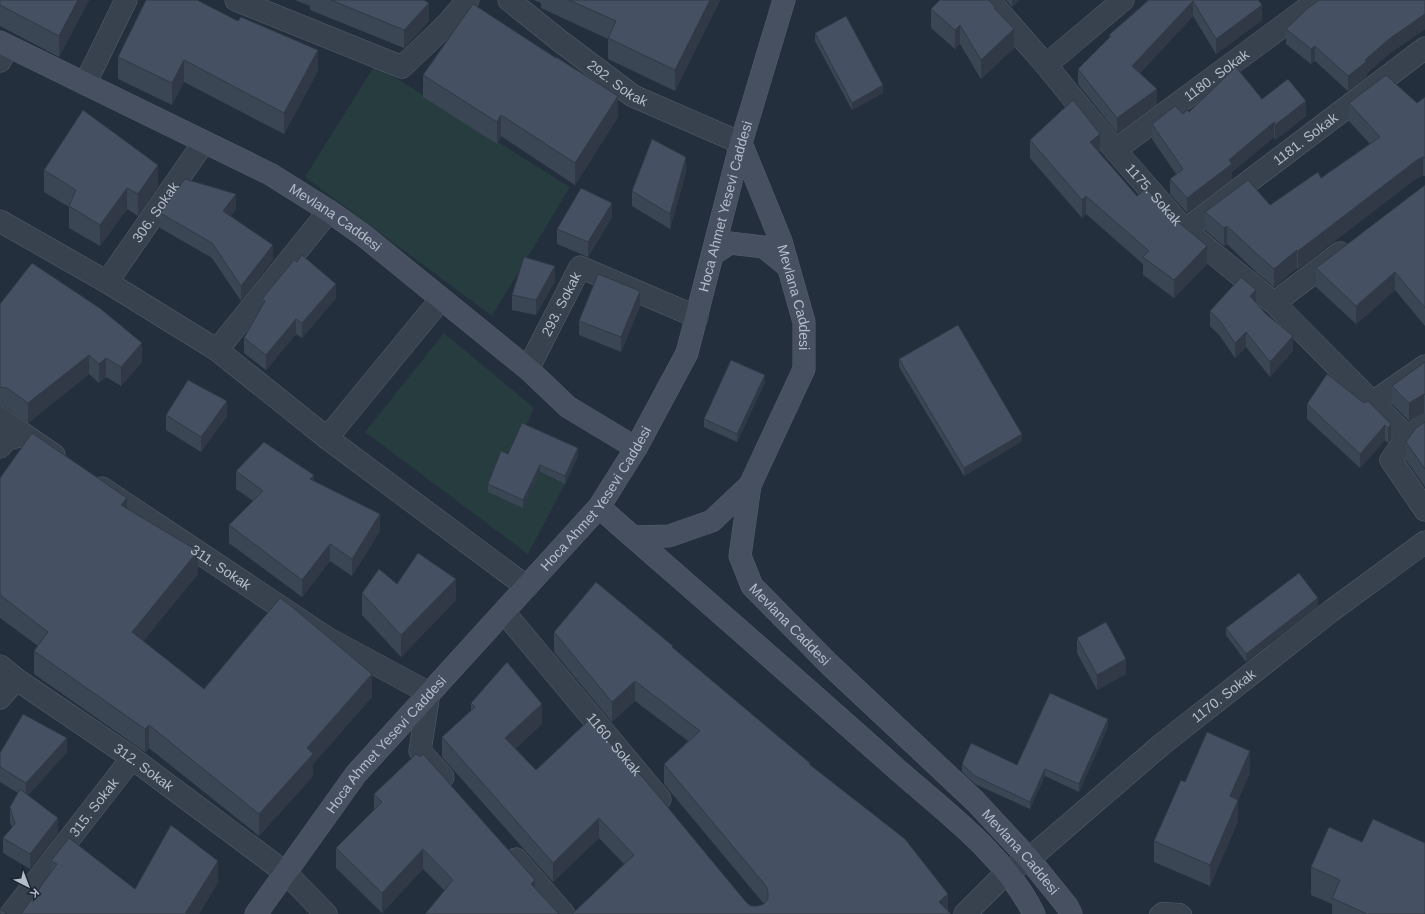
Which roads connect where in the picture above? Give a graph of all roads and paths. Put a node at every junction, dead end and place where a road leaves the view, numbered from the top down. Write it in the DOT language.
graph roads {
  1 [pos="126,0"];
  2 [pos="236,0"];
  3 [pos="468,0"];
  4 [pos="509,0"];
  5 [pos="784,0"];
  6 [pos="989,0"];
  7 [pos="1123,0"];
  8 [pos="1318,0"];
  9 [pos="1425,48"];
  10 [pos="2,50"];
  11 [pos="1046,65"];
  12 [pos="85,84"];
  13 [pos="204,142"];
  14 [pos="742,142"];
  15 [pos="1115,150"];
  16 [pos="329,212"];
  17 [pos="0,221"];
  18 [pos="1185,230"];
  19 [pos="1356,241"];
  20 [pos="713,254"];
  21 [pos="788,266"];
  22 [pos="107,282"];
  23 [pos="441,299"];
  24 [pos="1274,303"];
  25 [pos="697,316"];
  26 [pos="217,350"];
  27 [pos="1425,366"];
  28 [pos="528,369"];
  29 [pos="1373,402"];
  30 [pos="0,418"];
  31 [pos="1425,425"];
  32 [pos="24,435"];
  33 [pos="1407,437"];
  34 [pos="326,438"];
  35 [pos="0,446"];
  36 [pos="636,448"];
  37 [pos="750,485"];
  38 [pos="599,507"];
  39 [pos="1425,510"];
  40 [pos="634,537"];
  41 [pos="1425,542"];
  42 [pos="527,587"];
  43 [pos="504,612"];
  44 [pos="8,672"];
  45 [pos="429,693"];
  46 [pos="0,698"];
  47 [pos="132,758"];
  48 [pos="456,792"];
  49 [pos="670,811"];
  50 [pos="502,844"];
  51 [pos="1029,859"];
  52 [pos="1008,872"];
  53 [pos="286,873"];
  54 [pos="11,914"];
  55 [pos="256,914"];
  56 [pos="326,914"];
  57 [pos="564,914"];
  58 [pos="965,914"];
  59 [pos="1034,914"];
  60 [pos="1071,914"];
  61 [pos="1158,914"];
  62 [pos="1184,914"];
  1 -- 12 [label="street"];
  2 -- 3 [label="street"];
  4 -- 14 [label="street, 292. Sokak"];
  5 -- 14 [label="main road, Hoca Ahmet Yesevi Caddesi"];
  6 -- 11 [label="street, 1175. Sokak"];
  7 -- 11 [label="street"];
  8 -- 15 [label="street, 1180. Sokak"];
  9 -- 18 [label="street, 1181. Sokak"];
  10 -- 12 [label="main road, Mevlana Caddesi"];
  11 -- 15 [label="street, 1175. Sokak"];
  12 -- 13 [label="main road, Mevlana Caddesi"];
  13 -- 16 [label="main road, Mevlana Caddesi"];
  13 -- 22 [label="street, 306. Sokak"];
  14 -- 20 [label="main road, Hoca Ahmet Yesevi Caddesi"];
  14 -- 21 [label="main road, Mevlana Caddesi"];
  15 -- 18 [label="street, 1175. Sokak"];
  16 -- 23 [label="main road, Mevlana Caddesi"];
  16 -- 26 [label="street"];
  17 -- 22 [label="street"];
  18 -- 24 [label="street, 1175. Sokak"];
  19 -- 24 [label="street"];
  20 -- 21 [label="main road"];
  20 -- 25 [label="main road, Hoca Ahmet Yesevi Caddesi"];
  21 -- 37 [label="main road, Mevlana Caddesi"];
  22 -- 26 [label="street"];
  23 -- 28 [label="main road, Mevlana Caddesi"];
  23 -- 34 [label="street"];
  24 -- 29 [label="street, 1175. Sokak"];
  25 -- 28 [label="street, 293. Sokak"];
  25 -- 36 [label="main road, Hoca Ahmet Yesevi Caddesi"];
  26 -- 34 [label="street"];
  27 -- 29 [label="street"];
  28 -- 36 [label="main road, Mevlana Caddesi"];
  29 -- 33 [label="street, 1175. Sokak"];
  30 -- 32 [label="street, 311. Sokak"];
  31 -- 33 [label="street"];
  32 -- 35 [label="street"];
  32 -- 45 [label="street, 311. Sokak"];
  33 -- 39 [label="street"];
  34 -- 42 [label="street"];
  36 -- 38 [label="main road, Hoca Ahmet Yesevi Caddesi"];
  37 -- 40 [label="main road"];
  37 -- 51 [label="main road, Mevlana Caddesi"];
  38 -- 40 [label="main road, Mevlana Caddesi"];
  38 -- 42 [label="main road, Hoca Ahmet Yesevi Caddesi"];
  40 -- 52 [label="main road, Mevlana Caddesi"];
  41 -- 51 [label="street, 1170. Sokak"];
  42 -- 43 [label="main road, Hoca Ahmet Yesevi Caddesi"];
  43 -- 45 [label="main road, Hoca Ahmet Yesevi Caddesi"];
  43 -- 49 [label="street, 1160. Sokak"];
  44 -- 46 [label="street"];
  44 -- 47 [label="street, 312. Sokak"];
  45 -- 48 [label="street"];
  45 -- 53 [label="main road, Hoca Ahmet Yesevi Caddesi"];
  47 -- 53 [label="street, 312. Sokak"];
  47 -- 54 [label="street, 315. Sokak"];
  50 -- 57 [label="street"];
  51 -- 52 [label="street, 1170. Sokak"];
  51 -- 60 [label="main road, Mevlana Caddesi"];
  52 -- 58 [label="street, 1170. Sokak"];
  52 -- 59 [label="main road, Mevlana Caddesi"];
  53 -- 55 [label="main road, Hoca Ahmet Yesevi Caddesi"];
  53 -- 56 [label="street, 312. Sokak"];
  61 -- 62 [label="lane"];
}
